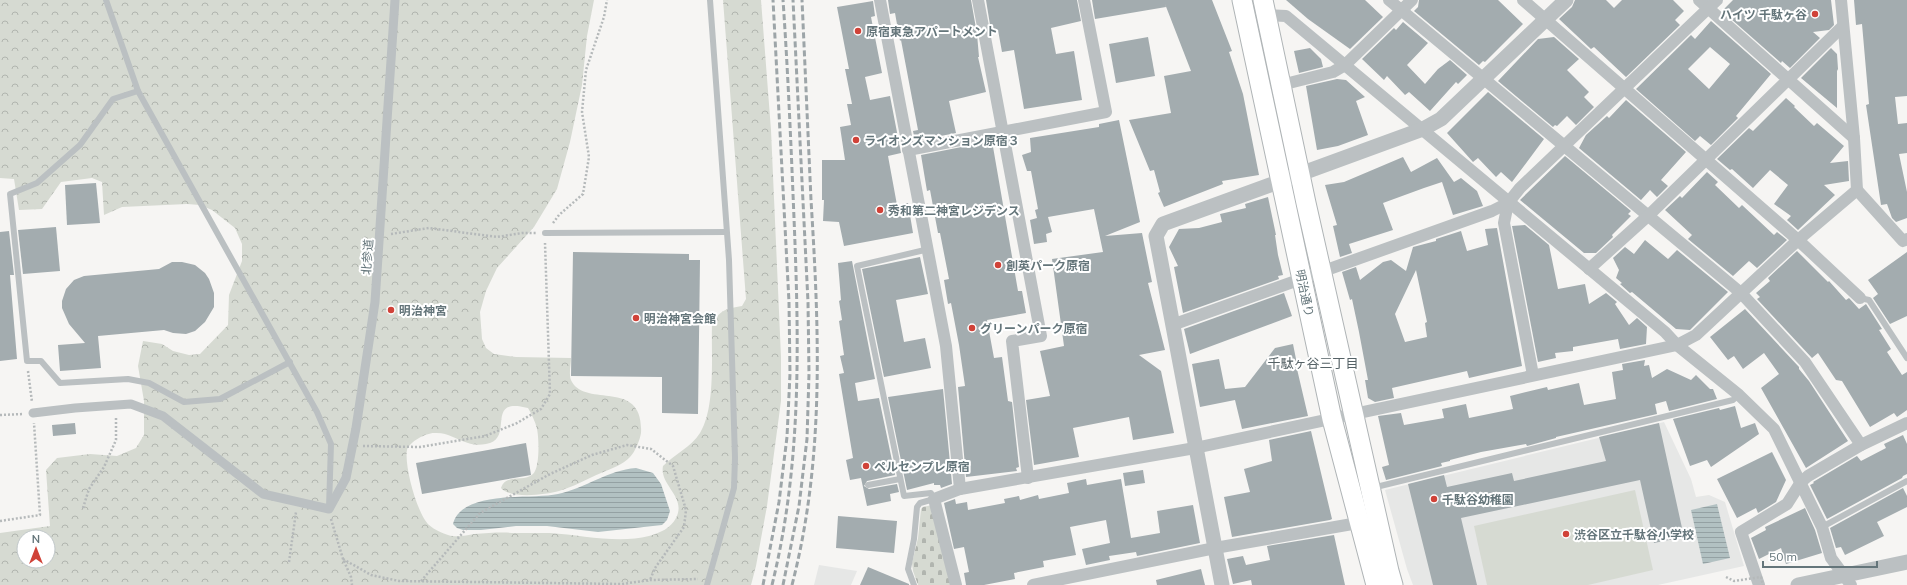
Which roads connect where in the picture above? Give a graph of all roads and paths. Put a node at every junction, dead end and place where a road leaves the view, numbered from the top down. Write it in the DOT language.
graph roads {
  1 [pos="106,0"];
  2 [pos="395,0"];
  3 [pos="607,0"];
  4 [pos="710,0"];
  5 [pos="880,0"];
  6 [pos="978,0"];
  7 [pos="1084,0"];
  8 [pos="1242,0"];
  9 [pos="1389,0"];
  10 [pos="1412,0"];
  11 [pos="1523,0"];
  12 [pos="1566,0"];
  13 [pos="1699,0"];
  14 [pos="1717,0"];
  15 [pos="1841,0"];
  16 [pos="1266,6"];
  17 [pos="1708,9"];
  18 [pos="1402,10"];
  19 [pos="1546,20"];
  20 [pos="1843,26"];
  21 [pos="1345,65"];
  22 [pos="1484,78"];
  23 [pos="1787,79"];
  24 [pos="1281,84"];
  25 [pos="1625,88"];
  26 [pos="138,91"];
  27 [pos="1423,129"];
  28 [pos="1003,131"];
  29 [pos="1854,138"];
  30 [pos="1564,146"];
  31 [pos="908,150"];
  32 [pos="1705,159"];
  33 [pos="1300,175"];
  34 [pos="1281,183"];
  35 [pos="1857,190"];
  36 [pos="1508,203"];
  37 [pos="1649,215"];
  38 [pos="380,232"];
  39 [pos="726,232"];
  40 [pos="545,233"];
  41 [pos="1907,239"];
  42 [pos="1798,240"];
  43 [pos="929,249"];
  44 [pos="1589,270"];
  45 [pos="1322,271"];
  46 [pos="1302,278"];
  47 [pos="1741,293"];
  48 [pos="1860,298"];
  49 [pos="1172,325"];
  50 [pos="1677,345"];
  51 [pos="1907,358"];
  52 [pos="290,362"];
  53 [pos="28,370"];
  54 [pos="1532,375"];
  55 [pos="1739,395"];
  56 [pos="116,404"];
  57 [pos="33,413"];
  58 [pos="0,415"];
  59 [pos="1354,415"];
  60 [pos="1332,419"];
  61 [pos="1906,425"];
  62 [pos="353,445"];
  63 [pos="1861,445"];
  64 [pos="1195,448"];
  65 [pos="1028,478"];
  66 [pos="900,479"];
  67 [pos="1907,481"];
  68 [pos="1801,482"];
  69 [pos="868,485"];
  70 [pos="960,489"];
  71 [pos="1361,490"];
  72 [pos="934,499"];
  73 [pos="298,502"];
  74 [pos="83,508"];
  75 [pos="328,509"];
  76 [pos="0,521"];
  77 [pos="1358,523"];
  78 [pos="1822,527"];
  79 [pos="1215,548"];
  80 [pos="343,559"];
  81 [pos="289,562"];
  82 [pos="1907,562"];
  83 [pos="1726,576"];
  84 [pos="650,580"];
  85 [pos="1847,580"];
  86 [pos="399,581"];
  87 [pos="421,581"];
  88 [pos="708,582"];
  89 [pos="622,584"];
  90 [pos="352,585"];
  91 [pos="399,585"];
  92 [pos="914,585"];
  93 [pos="956,585"];
  94 [pos="1032,585"];
  95 [pos="1222,585"];
  96 [pos="1376,585"];
  97 [pos="1393,585"];
  98 [pos="1759,585"];
  99 [pos="1763,585"];
  100 [pos="1798,585"];
  1 -- 26 [label="lane"];
  2 -- 38 [label="street, 北参道"];
  3 -- 40 [label="path"];
  4 -- 39 [label="lane"];
  5 -- 31 [label="street"];
  6 -- 28 [label="street"];
  7 -- 28 [label="street"];
  8 -- 34 [label="main road, 明治通り"];
  9 -- 18 [label="street"];
  10 -- 18 [label="street"];
  11 -- 19 [label="street"];
  12 -- 19 [label="street"];
  13 -- 17 [label="street"];
  14 -- 17 [label="street"];
  15 -- 20 [label="street"];
  16 -- 21 [label="street"];
  16 -- 24 [label="main road, 明治通り"];
  17 -- 23 [label="street"];
  17 -- 25 [label="street"];
  18 -- 21 [label="street"];
  18 -- 22 [label="street"];
  19 -- 22 [label="street"];
  19 -- 25 [label="street"];
  20 -- 23 [label="street"];
  20 -- 29 [label="street"];
  21 -- 24 [label="street"];
  21 -- 27 [label="street"];
  22 -- 27 [label="street"];
  22 -- 30 [label="street"];
  23 -- 29 [label="street"];
  23 -- 32 [label="street"];
  24 -- 33 [label="main road, 明治通り"];
  25 -- 30 [label="street"];
  25 -- 32 [label="street"];
  26 -- 52 [label="lane"];
  26 -- 52 [label="lane"];
  27 -- 33 [label="street"];
  27 -- 36 [label="street"];
  28 -- 31 [label="street"];
  28 -- 65 [label="street"];
  29 -- 35 [label="street"];
  30 -- 36 [label="street"];
  30 -- 37 [label="street"];
  31 -- 43 [label="street"];
  32 -- 37 [label="street"];
  32 -- 42 [label="street"];
  33 -- 34 [label="street"];
  33 -- 45 [label="main road, 明治通り"];
  34 -- 46 [label="main road, 明治通り"];
  34 -- 49 [label="street"];
  35 -- 41 [label="street"];
  35 -- 42 [label="street"];
  36 -- 44 [label="street"];
  36 -- 45 [label="street"];
  36 -- 54 [label="street"];
  37 -- 44 [label="street"];
  37 -- 47 [label="street"];
  38 -- 40 [label="path"];
  38 -- 62 [label="street, 北参道"];
  39 -- 40 [label="lane"];
  39 -- 88 [label="lane"];
  40 -- 62 [label="path"];
  42 -- 47 [label="street"];
  42 -- 48 [label="street"];
  43 -- 66 [label="lane"];
  43 -- 70 [label="street"];
  44 -- 50 [label="street"];
  45 -- 46 [label="street"];
  45 -- 59 [label="main road, 明治通り"];
  46 -- 49 [label="street"];
  46 -- 60 [label="main road, 明治通り"];
  47 -- 50 [label="street"];
  47 -- 63 [label="street"];
  48 -- 51 [label="lane"];
  49 -- 64 [label="street"];
  50 -- 54 [label="street"];
  50 -- 55 [label="street"];
  52 -- 75 [label="lane"];
  53 -- 57 [label="path"];
  54 -- 59 [label="street"];
  55 -- 68 [label="street"];
  55 -- 71 [label="lane"];
  56 -- 57 [label="street"];
  56 -- 73 [label="street"];
  56 -- 74 [label="path"];
  57 -- 58 [label="path"];
  57 -- 76 [label="path"];
  59 -- 60 [label="street"];
  59 -- 71 [label="main road, 明治通り"];
  60 -- 64 [label="street"];
  60 -- 71 [label="main road, 明治通り"];
  61 -- 63 [label="street"];
  62 -- 75 [label="street, 北参道"];
  63 -- 68 [label="street"];
  64 -- 65 [label="street"];
  64 -- 79 [label="street"];
  65 -- 70 [label="street"];
  66 -- 69 [label="lane"];
  66 -- 72 [label="lane"];
  67 -- 78 [label="lane"];
  68 -- 78 [label="street"];
  68 -- 98 [label="street"];
  70 -- 72 [label="street"];
  71 -- 77 [label="main road, 明治通り"];
  71 -- 97 [label="main road, 明治通り"];
  72 -- 92 [label="lane"];
  72 -- 93 [label="street"];
  73 -- 75 [label="street"];
  73 -- 81 [label="path"];
  75 -- 80 [label="path"];
  77 -- 79 [label="street"];
  77 -- 96 [label="main road, 明治通り"];
  78 -- 85 [label="street"];
  79 -- 94 [label="street"];
  79 -- 95 [label="street"];
  80 -- 86 [label="path"];
  80 -- 90 [label="path"];
  82 -- 85 [label="street"];
  83 -- 99 [label="path, bridge"];
  84 -- 87 [label="path"];
  84 -- 88 [label="path"];
  84 -- 89 [label="path"];
  85 -- 100 [label="street"];
  86 -- 87 [label="path"];
  86 -- 91 [label="path"];
  87 -- 89 [label="path"];
}
